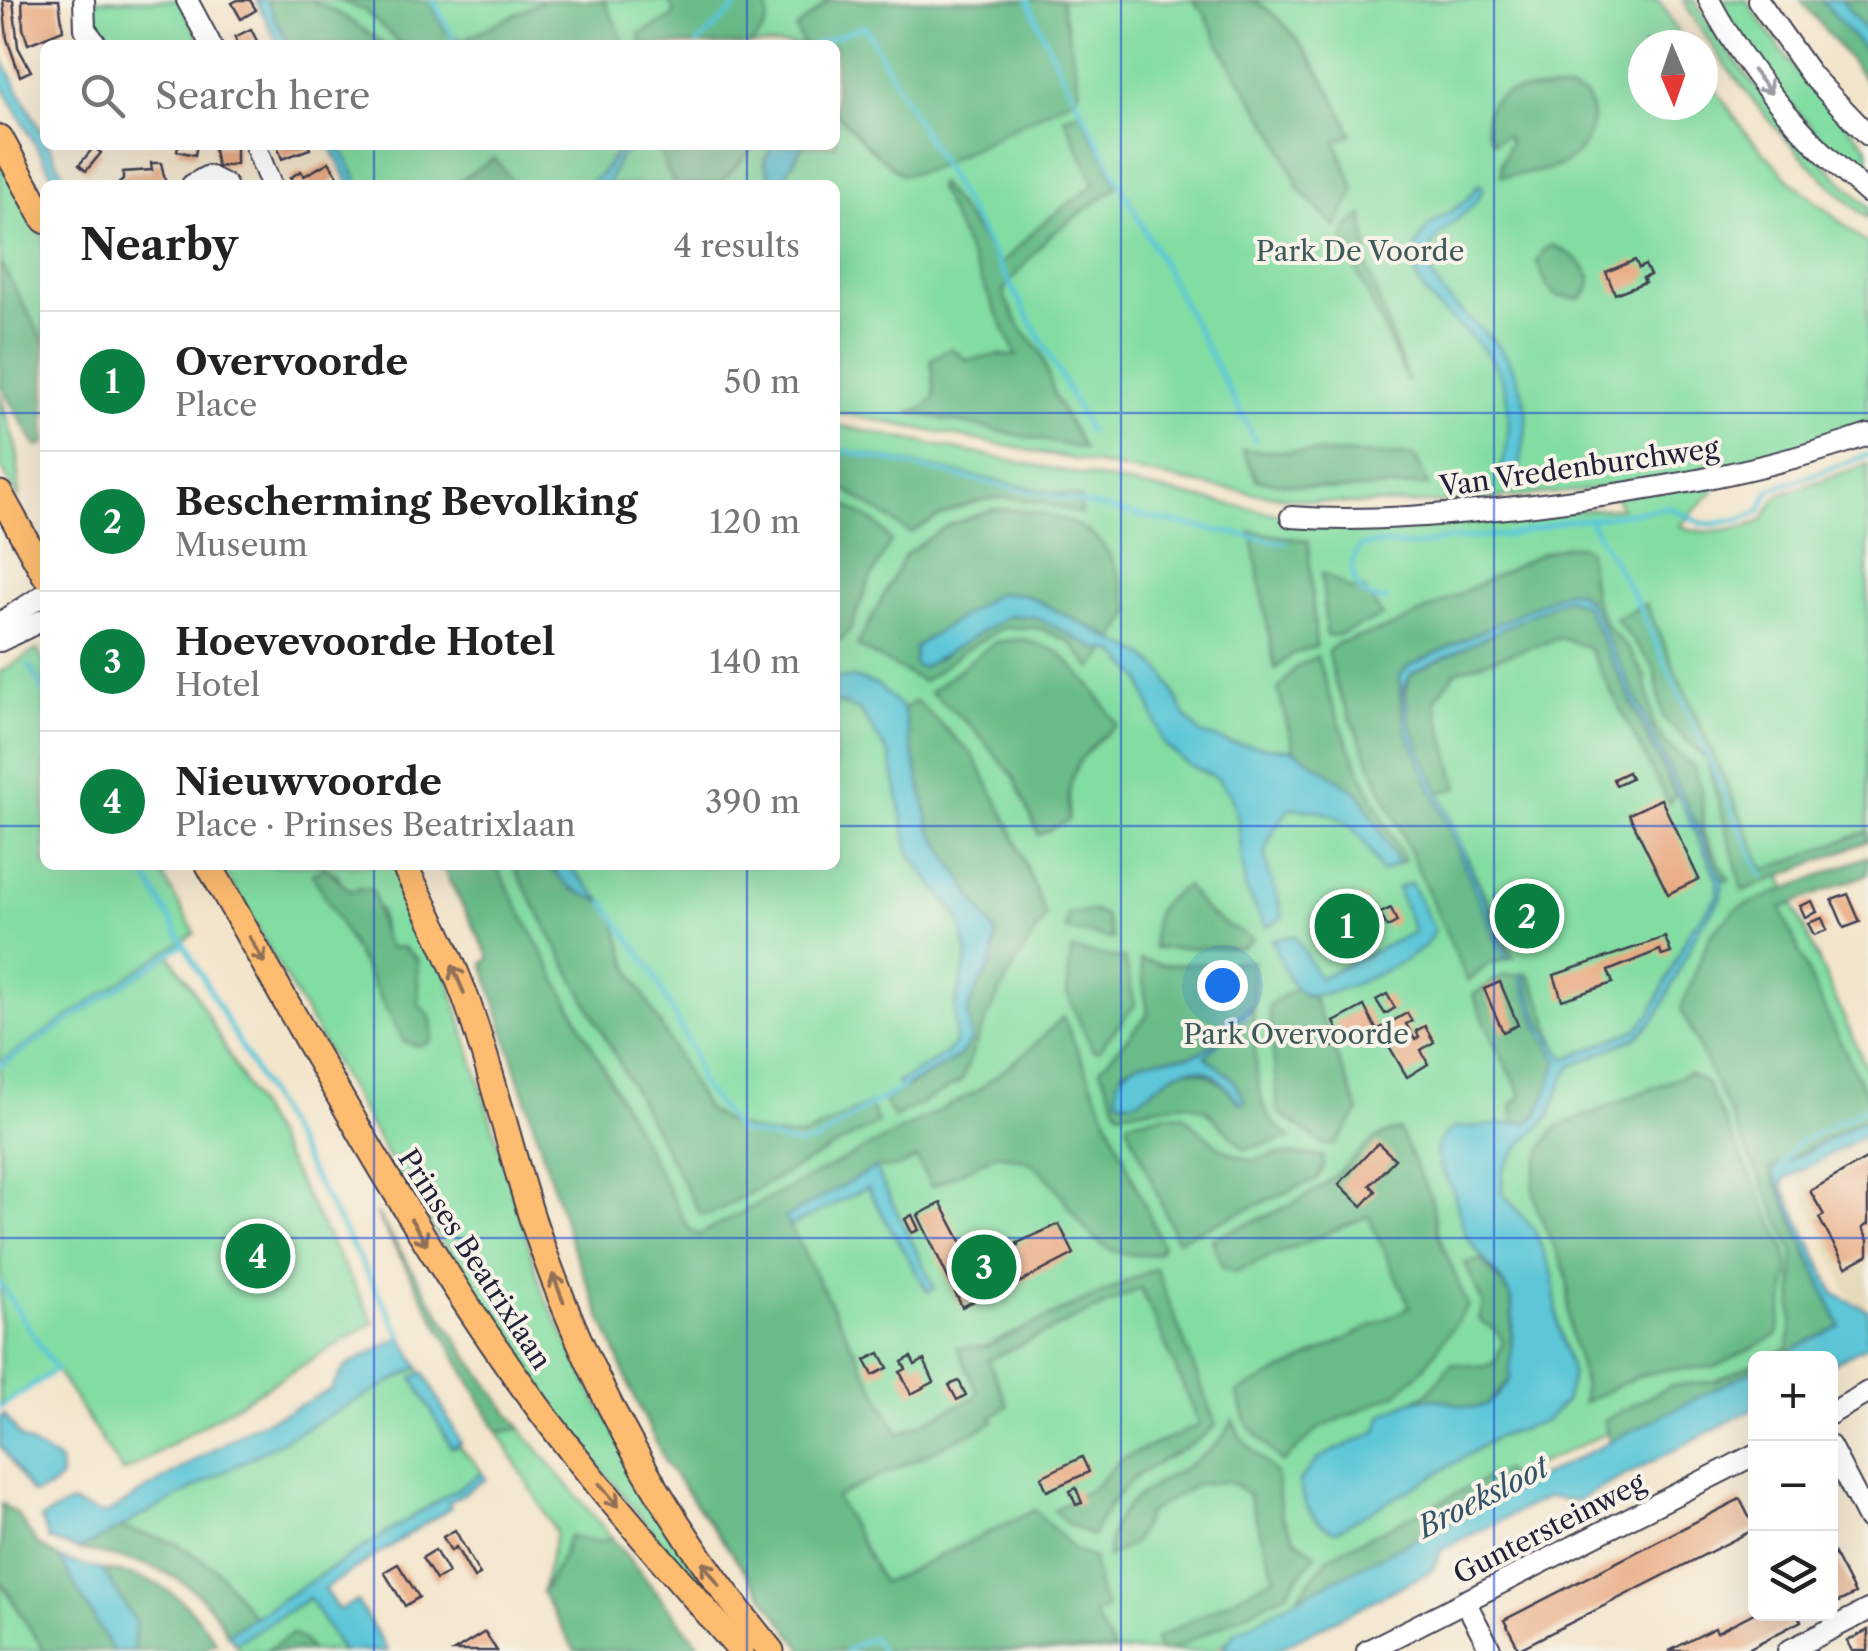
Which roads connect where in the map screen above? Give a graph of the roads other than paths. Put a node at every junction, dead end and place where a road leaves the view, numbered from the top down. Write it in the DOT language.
graph roads {
  1 [pos="84,0"];
  2 [pos="187,0"];
  3 [pos="1708,0"];
  4 [pos="1758,0"];
  5 [pos="93,40"];
  6 [pos="208,40"];
  7 [pos="1868,134"];
  8 [pos="0,138"];
  9 [pos="256,150"];
  10 [pos="262,180"];
  11 [pos="1868,194"];
  12 [pos="40,211"];
  13 [pos="1868,435"];
  14 [pos="0,494"];
  15 [pos="1292,518"];
  16 [pos="40,566"];
  17 [pos="40,597"];
  18 [pos="40,621"];
  19 [pos="0,624"];
  20 [pos="0,641"];
  21 [pos="212,870"];
  22 [pos="406,870"];
  23 [pos="1868,1392"];
  24 [pos="1868,1407"];
  25 [pos="1838,1411"];
  26 [pos="1838,1416"];
  27 [pos="1748,1458"];
  28 [pos="1838,1461"];
  29 [pos="1868,1519"];
  30 [pos="1465,1601"];
  31 [pos="1868,1610"];
  32 [pos="741,1651"];
  33 [pos="771,1651"];
  34 [pos="1367,1651"];
  35 [pos="1491,1651"];
  36 [pos="1788,1651"];
  1 -- 5 [label="street"];
  2 -- 6 [label="street"];
  3 -- 11 [label="street, one-way"];
  4 -- 7 [label="street"];
  8 -- 12 [label="main road"];
  9 -- 10 [label="street"];
  13 -- 15 [label="street, Van Vredenburchweg"];
  14 -- 16 [label="main road"];
  17 -- 19 [label="street"];
  18 -- 20 [label="street"];
  21 -- 32 [label="main road, Prinses Beatrixlaan, one-way"];
  33 -- 22 [label="main road, Prinses Beatrixlaan, one-way"];
  23 -- 25 [label="street"];
  24 -- 26 [label="street"];
  27 -- 30 [label="street, Guntersteinweg"];
  28 -- 29 [label="street"];
  30 -- 34 [label="street, Guntersteinweg"];
  30 -- 35 [label="street"];
  31 -- 36 [label="street"];
}
